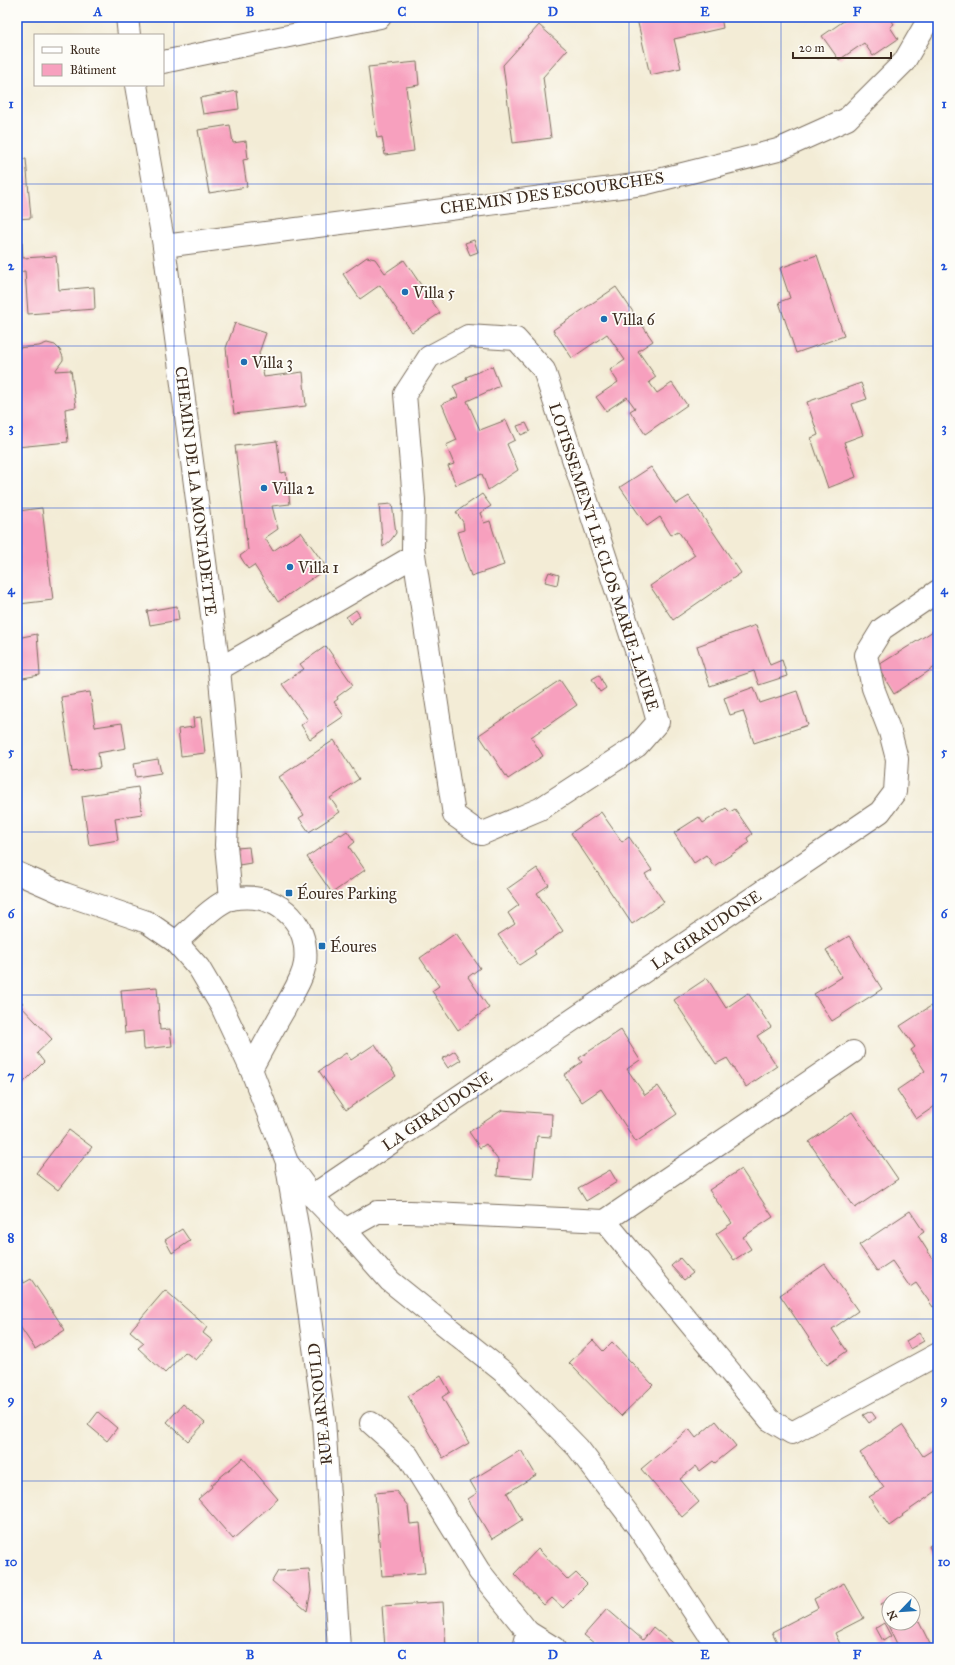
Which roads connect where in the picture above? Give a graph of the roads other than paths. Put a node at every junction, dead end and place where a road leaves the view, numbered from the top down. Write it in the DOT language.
graph roads {
  1 [pos="127,17"];
  2 [pos="380,17"];
  3 [pos="930,17"];
  4 [pos="129,34"];
  5 [pos="164,62"];
  6 [pos="136,86"];
  7 [pos="164,246"];
  8 [pos="414,556"];
  9 [pos="938,591"];
  10 [pos="219,669"];
  11 [pos="17,873"];
  12 [pos="231,899"];
  13 [pos="176,942"];
  14 [pos="852,1052"];
  15 [pos="251,1069"];
  16 [pos="287,1162"];
  17 [pos="312,1196"];
  18 [pos="605,1221"];
  19 [pos="345,1230"];
  20 [pos="938,1354"];
  21 [pos="371,1423"];
  22 [pos="526,1640"];
  23 [pos="339,1648"];
  24 [pos="554,1648"];
  25 [pos="718,1648"];
  1 -- 4 [label="street"];
  2 -- 5 [label="street"];
  3 -- 7 [label="street, CHEMIN DES ESCOURCHES"];
  6 -- 7 [label="street, CHEMIN DE LA MONTADETTE"];
  7 -- 10 [label="street, CHEMIN DE LA MONTADETTE"];
  8 -- 8 [label="street, LOTISSEMENT LE CLOS MARIE-LAURE"];
  8 -- 10 [label="street"];
  9 -- 17 [label="street, LA GIRAUDONE"];
  10 -- 12 [label="street, CHEMIN DE LA MONTADETTE"];
  11 -- 13 [label="street"];
  12 -- 13 [label="street"];
  12 -- 15 [label="street"];
  13 -- 15 [label="street"];
  14 -- 18 [label="street"];
  15 -- 16 [label="street"];
  16 -- 17 [label="street"];
  16 -- 23 [label="street, RUE ARNOULD"];
  17 -- 19 [label="street"];
  18 -- 19 [label="street"];
  18 -- 20 [label="street"];
  19 -- 25 [label="street"];
  21 -- 22 [label="street"];
  22 -- 24 [label="street"];
}
